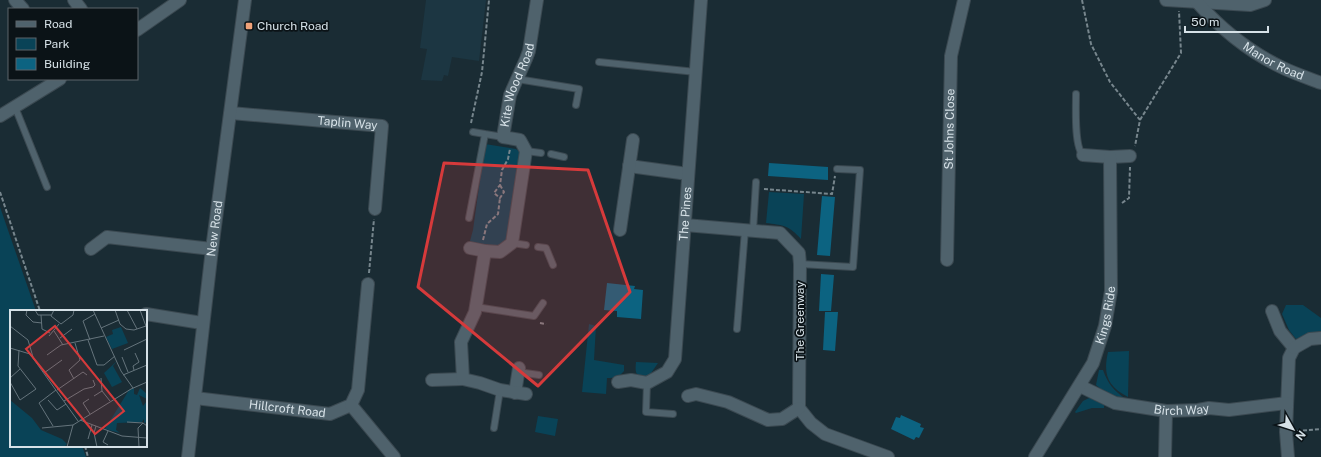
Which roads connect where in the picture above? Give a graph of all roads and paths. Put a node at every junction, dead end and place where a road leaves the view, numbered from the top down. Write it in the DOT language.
graph roads {
  1 [pos="16,0"];
  2 [pos="74,0"];
  3 [pos="180,0"];
  4 [pos="245,0"];
  5 [pos="489,0"];
  6 [pos="537,0"];
  7 [pos="701,0"];
  8 [pos="964,0"];
  9 [pos="1082,0"];
  10 [pos="1166,0"];
  11 [pos="1265,0"];
  12 [pos="1179,1"];
  13 [pos="1196,1"];
  14 [pos="22,8"];
  15 [pos="80,8"];
  16 [pos="138,29"];
  17 [pos="598,62"];
  18 [pos="696,72"];
  19 [pos="516,79"];
  20 [pos="58,80"];
  21 [pos="1321,83"];
  22 [pos="1076,94"];
  23 [pos="576,105"];
  24 [pos="15,107"];
  25 [pos="231,113"];
  26 [pos="0,116"];
  27 [pos="1140,120"];
  28 [pos="473,132"];
  29 [pos="484,134"];
  30 [pos="507,138"];
  31 [pos="633,140"];
  32 [pos="526,151"];
  33 [pos="541,152"];
  34 [pos="552,154"];
  35 [pos="1083,155"];
  36 [pos="1130,156"];
  37 [pos="564,157"];
  38 [pos="1110,157"];
  39 [pos="629,166"];
  40 [pos="837,169"];
  41 [pos="688,174"];
  42 [pos="500,185"];
  43 [pos="755,185"];
  44 [pos="47,187"];
  45 [pos="0,192"];
  46 [pos="500,198"];
  47 [pos="1119,205"];
  48 [pos="375,209"];
  49 [pos="469,218"];
  50 [pos="685,225"];
  51 [pos="620,230"];
  52 [pos="749,230"];
  53 [pos="512,243"];
  54 [pos="526,245"];
  55 [pos="538,247"];
  56 [pos="91,248"];
  57 [pos="470,248"];
  58 [pos="212,249"];
  59 [pos="485,251"];
  60 [pos="947,260"];
  61 [pos="800,264"];
  62 [pos="553,265"];
  63 [pos="368,284"];
  64 [pos="543,303"];
  65 [pos="476,307"];
  66 [pos="40,310"];
  67 [pos="1272,311"];
  68 [pos="147,314"];
  69 [pos="202,323"];
  70 [pos="737,329"];
  71 [pos="1321,338"];
  72 [pos="1294,348"];
  73 [pos="519,370"];
  74 [pos="539,375"];
  75 [pos="462,379"];
  76 [pos="432,380"];
  77 [pos="618,382"];
  78 [pos="647,383"];
  79 [pos="1080,386"];
  80 [pos="500,390"];
  81 [pos="688,396"];
  82 [pos="195,398"];
  83 [pos="1287,404"];
  84 [pos="351,405"];
  85 [pos="799,408"];
  86 [pos="1166,411"];
  87 [pos="673,414"];
  88 [pos="494,428"];
  89 [pos="1321,429"];
  90 [pos="1286,432"];
  91 [pos="85,447"];
  92 [pos="88,457"];
  93 [pos="188,457"];
  94 [pos="394,457"];
  95 [pos="888,457"];
  96 [pos="1035,457"];
  97 [pos="1165,457"];
  98 [pos="1288,457"];
  1 -- 14 [label="street"];
  2 -- 15 [label="street"];
  3 -- 16 [label="street"];
  4 -- 25 [label="street, New Road"];
  5 -- 28 [label="path"];
  6 -- 19 [label="street, Kite Wood Road"];
  7 -- 18 [label="street, The Pines"];
  8 -- 60 [label="street, St Johns Close"];
  9 -- 27 [label="path"];
  10 -- 12 [label="street"];
  11 -- 13 [label="street"];
  12 -- 13 [label="street"];
  12 -- 27 [label="path"];
  13 -- 21 [label="street, Manor Road"];
  17 -- 18 [label="lane"];
  18 -- 41 [label="street, The Pines"];
  19 -- 23 [label="lane"];
  19 -- 30 [label="street, Kite Wood Road"];
  20 -- 24 [label="street"];
  22 -- 35 [label="lane"];
  24 -- 26 [label="street"];
  24 -- 44 [label="lane"];
  25 -- 48 [label="street, Taplin Way"];
  25 -- 58 [label="street, New Road"];
  27 -- 36 [label="path"];
  28 -- 29 [label="lane"];
  29 -- 30 [label="lane"];
  29 -- 49 [label="lane"];
  30 -- 32 [label="street, Kite Wood Road"];
  30 -- 42 [label="path"];
  31 -- 39 [label="street"];
  32 -- 33 [label="lane"];
  32 -- 53 [label="street"];
  34 -- 37 [label="lane"];
  35 -- 38 [label="street"];
  36 -- 38 [label="street"];
  36 -- 47 [label="path"];
  38 -- 79 [label="street, Kings Ride"];
  39 -- 41 [label="street"];
  39 -- 51 [label="street"];
  40 -- 43 [label="path"];
  40 -- 61 [label="lane"];
  41 -- 50 [label="street, The Pines"];
  42 -- 46 [label="path"];
  42 -- 46 [label="path"];
  43 -- 52 [label="lane"];
  45 -- 66 [label="path"];
  46 -- 59 [label="path"];
  48 -- 63 [label="path"];
  50 -- 52 [label="street, The Greenway"];
  50 -- 78 [label="street, The Pines"];
  52 -- 61 [label="street, The Greenway"];
  52 -- 70 [label="lane"];
  53 -- 54 [label="lane"];
  53 -- 59 [label="street"];
  55 -- 62 [label="lane"];
  56 -- 58 [label="street"];
  57 -- 59 [label="street"];
  58 -- 69 [label="street, New Road"];
  59 -- 65 [label="street"];
  61 -- 85 [label="street, The Greenway"];
  63 -- 84 [label="street"];
  64 -- 65 [label="lane"];
  65 -- 75 [label="street"];
  67 -- 72 [label="street"];
  68 -- 69 [label="street"];
  69 -- 82 [label="street, New Road"];
  71 -- 72 [label="street"];
  72 -- 83 [label="street"];
  73 -- 74 [label="lane"];
  73 -- 80 [label="street"];
  75 -- 76 [label="street"];
  75 -- 80 [label="street"];
  77 -- 78 [label="street"];
  78 -- 87 [label="lane"];
  79 -- 86 [label="street, Birch Way"];
  79 -- 96 [label="street, Kings Ride"];
  80 -- 88 [label="lane"];
  81 -- 85 [label="street"];
  82 -- 84 [label="street, Hillcroft Road"];
  82 -- 93 [label="street, New Road"];
  83 -- 86 [label="street, Birch Way"];
  83 -- 90 [label="street"];
  84 -- 94 [label="street"];
  85 -- 95 [label="street"];
  86 -- 97 [label="street"];
  89 -- 90 [label="path"];
  90 -- 98 [label="street"];
  91 -- 92 [label="path"];
}
